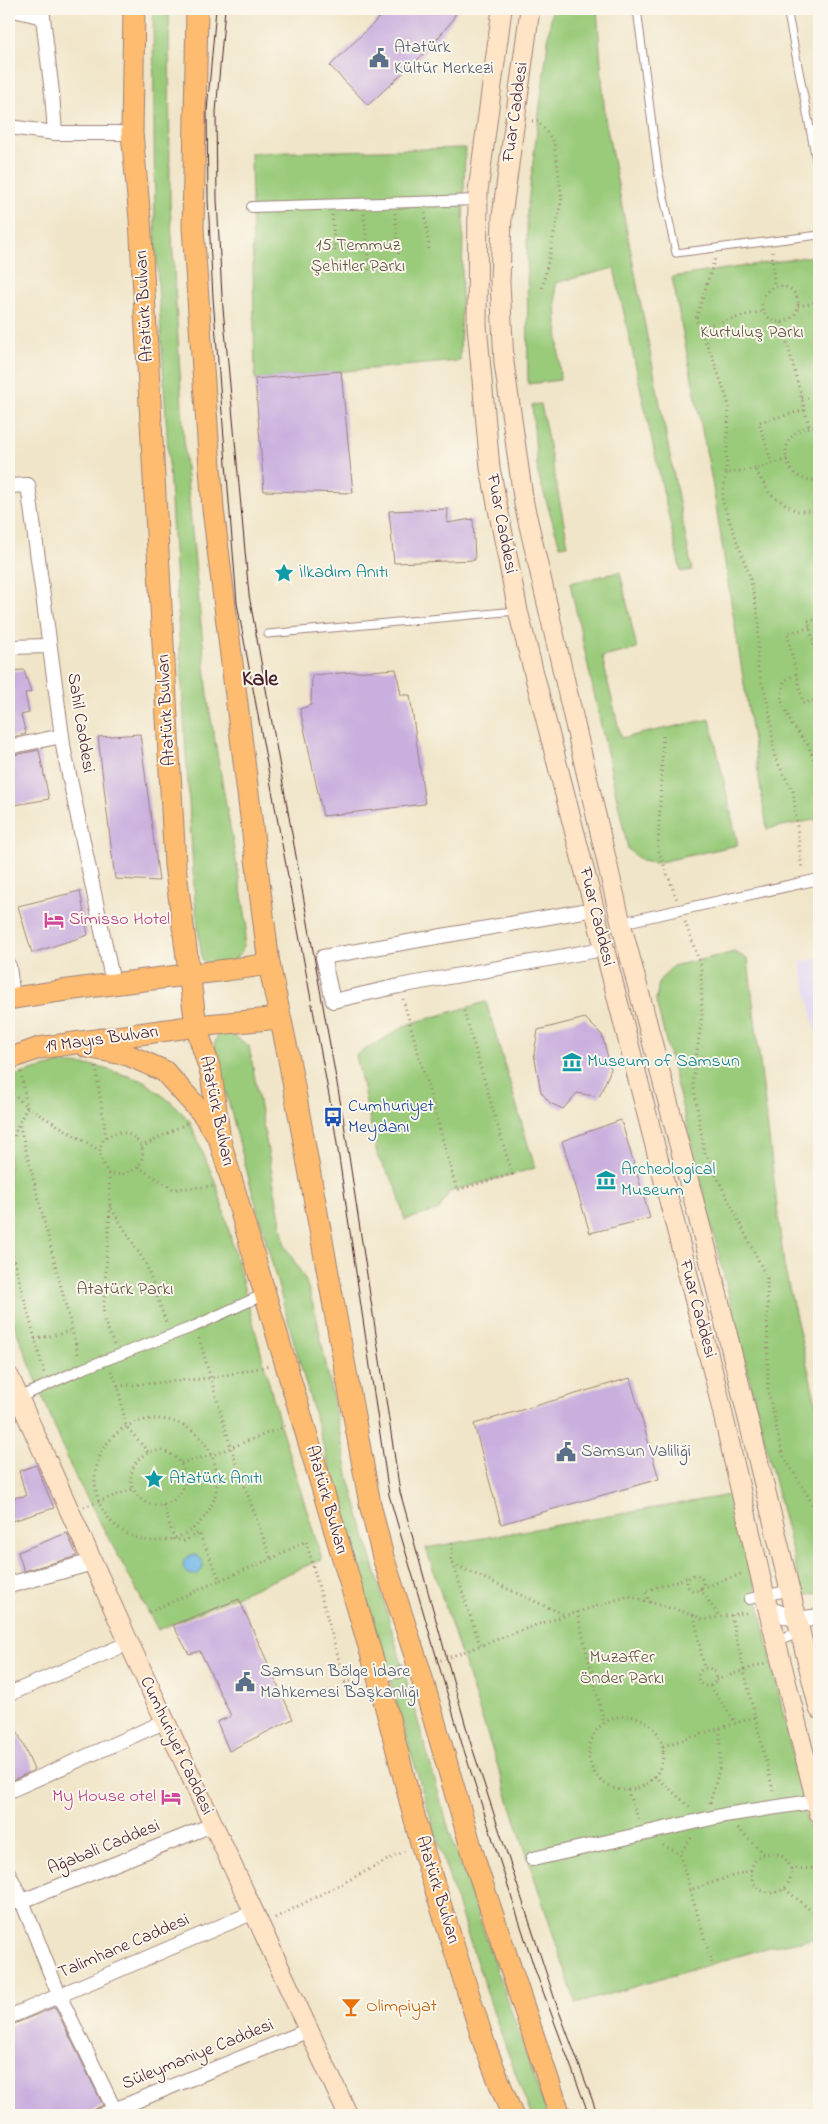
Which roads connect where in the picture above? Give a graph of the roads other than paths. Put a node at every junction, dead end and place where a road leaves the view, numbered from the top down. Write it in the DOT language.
graph roads {
  1 [pos="9,9"];
  2 [pos="134,9"];
  3 [pos="197,9"];
  4 [pos="502,9"];
  5 [pos="530,9"];
  6 [pos="637,9"];
  7 [pos="787,9"];
  8 [pos="42,13"];
  9 [pos="9,126"];
  10 [pos="55,133"];
  11 [pos="132,133"];
  12 [pos="819,176"];
  13 [pos="478,200"];
  14 [pos="252,207"];
  15 [pos="819,235"];
  16 [pos="9,486"];
  17 [pos="518,611"];
  18 [pos="268,634"];
  19 [pos="50,646"];
  20 [pos="9,648"];
  21 [pos="62,736"];
  22 [pos="9,747"];
  23 [pos="819,879"];
  24 [pos="594,909"];
  25 [pos="621,923"];
  26 [pos="603,949"];
  27 [pos="269,964"];
  28 [pos="9,966"];
  29 [pos="189,976"];
  30 [pos="113,983"];
  31 [pos="11,999"];
  32 [pos="280,1018"];
  33 [pos="196,1026"];
  34 [pos="84,1046"];
  35 [pos="14,1057"];
  36 [pos="220,1141"];
  37 [pos="265,1294"];
  38 [pos="9,1376"];
  39 [pos="18,1398"];
  40 [pos="93,1562"];
  41 [pos="9,1585"];
  42 [pos="791,1590"];
  43 [pos="761,1601"];
  44 [pos="819,1617"];
  45 [pos="800,1627"];
  46 [pos="776,1640"];
  47 [pos="129,1643"];
  48 [pos="418,1668"];
  49 [pos="378,1677"];
  50 [pos="9,1694"];
  51 [pos="819,1709"];
  52 [pos="166,1721"];
  53 [pos="9,1791"];
  54 [pos="818,1807"];
  55 [pos="212,1825"];
  56 [pos="533,1860"];
  57 [pos="9,1874"];
  58 [pos="16,1902"];
  59 [pos="258,1918"];
  60 [pos="59,1995"];
  61 [pos="9,2017"];
  62 [pos="309,2030"];
  63 [pos="112,2114"];
  64 [pos="348,2115"];
  65 [pos="512,2115"];
  66 [pos="560,2115"];
  1 -- 8 [label="street"];
  2 -- 11 [label="main road, Atatürk Bulvarı"];
  3 -- 27 [label="main road"];
  4 -- 13 [label="main road, Fuar Caddesi"];
  5 -- 25 [label="main road, Fuar Caddesi"];
  6 -- 15 [label="lane"];
  7 -- 12 [label="lane"];
  8 -- 10 [label="street"];
  9 -- 10 [label="street"];
  10 -- 11 [label="street"];
  11 -- 29 [label="main road, Atatürk Bulvarı"];
  13 -- 14 [label="street"];
  13 -- 17 [label="main road, Fuar Caddesi"];
  16 -- 19 [label="street, Sahil Caddesi"];
  17 -- 18 [label="lane"];
  17 -- 24 [label="main road, Fuar Caddesi"];
  19 -- 20 [label="street"];
  19 -- 21 [label="street, Sahil Caddesi"];
  21 -- 22 [label="street"];
  21 -- 30 [label="street, Sahil Caddesi"];
  23 -- 25 [label="street"];
  24 -- 26 [label="main road, Fuar Caddesi"];
  24 -- 26 [label="street"];
  25 -- 42 [label="main road, Fuar Caddesi"];
  26 -- 43 [label="main road, Fuar Caddesi"];
  27 -- 29 [label="main road"];
  27 -- 32 [label="main road"];
  28 -- 31 [label="street"];
  29 -- 30 [label="main road"];
  29 -- 33 [label="main road, Atatürk Bulvarı"];
  30 -- 31 [label="main road"];
  32 -- 33 [label="main road, 19 Mayıs Bulvarı"];
  32 -- 48 [label="main road"];
  33 -- 34 [label="main road, 19 Mayıs Bulvarı"];
  33 -- 36 [label="main road, Atatürk Bulvarı"];
  34 -- 35 [label="main road, 19 Mayıs Bulvarı"];
  34 -- 36 [label="main road"];
  36 -- 37 [label="main road, Atatürk Bulvarı"];
  37 -- 39 [label="street"];
  37 -- 49 [label="main road, Atatürk Bulvarı"];
  38 -- 39 [label="main road, Cumhuriyet Caddesi"];
  39 -- 40 [label="main road, Cumhuriyet Caddesi"];
  40 -- 41 [label="street"];
  40 -- 47 [label="main road, Cumhuriyet Caddesi"];
  42 -- 43 [label="street"];
  42 -- 45 [label="main road, Fuar Caddesi"];
  43 -- 45 [label="street"];
  43 -- 46 [label="main road, Fuar Caddesi"];
  44 -- 45 [label="street"];
  45 -- 46 [label="street"];
  45 -- 51 [label="main road, Fuar Caddesi"];
  46 -- 54 [label="main road, Fuar Caddesi"];
  47 -- 50 [label="street"];
  47 -- 52 [label="main road, Cumhuriyet Caddesi"];
  48 -- 49 [label="street"];
  48 -- 66 [label="main road"];
  49 -- 65 [label="main road, Atatürk Bulvarı"];
  52 -- 53 [label="street"];
  52 -- 55 [label="main road, Cumhuriyet Caddesi"];
  54 -- 56 [label="street"];
  55 -- 58 [label="street, Ağabali Caddesi"];
  55 -- 59 [label="main road, Cumhuriyet Caddesi"];
  57 -- 58 [label="street"];
  58 -- 60 [label="street"];
  59 -- 60 [label="street, Talimhane Caddesi"];
  59 -- 62 [label="main road, Cumhuriyet Caddesi"];
  60 -- 61 [label="street, Talimhane Caddesi"];
  60 -- 63 [label="street"];
  62 -- 63 [label="street, Süleymaniye Caddesi"];
  62 -- 64 [label="main road, Cumhuriyet Caddesi"];
}
